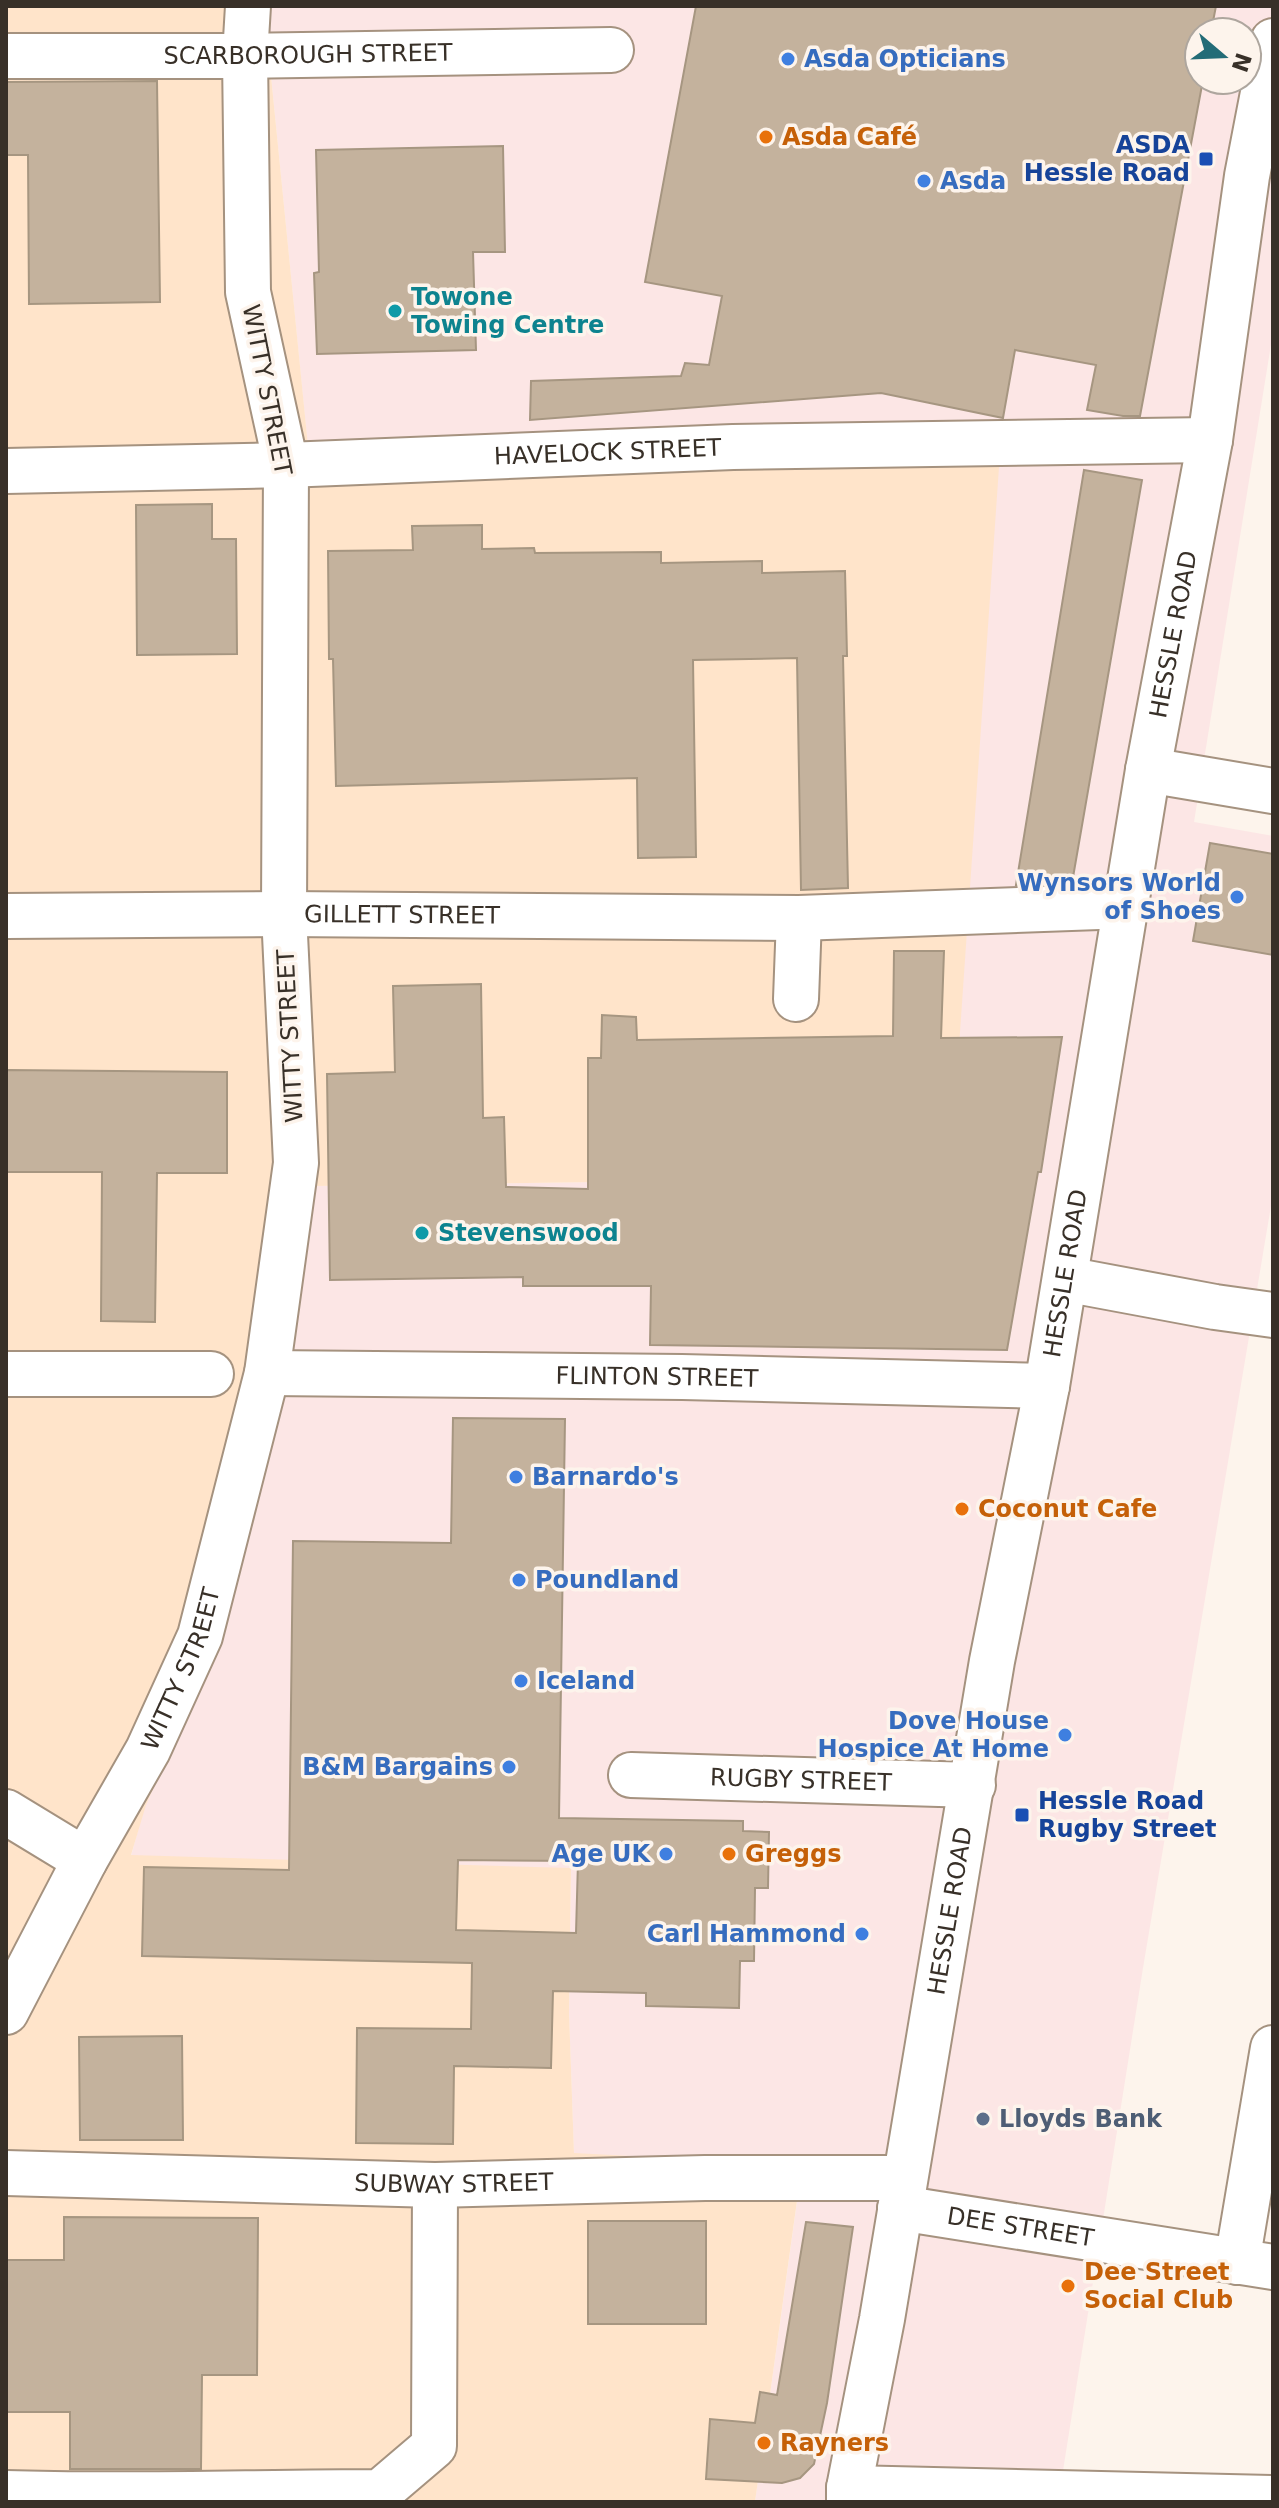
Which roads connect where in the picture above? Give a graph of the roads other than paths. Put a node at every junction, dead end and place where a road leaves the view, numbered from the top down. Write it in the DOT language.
graph roads {
  1 [pos="248,6"];
  2 [pos="1273,41"];
  3 [pos="611,50"];
  4 [pos="6,56"];
  5 [pos="245,56"];
  6 [pos="1260,179"];
  7 [pos="1210,440"];
  8 [pos="286,465"];
  9 [pos="6,471"];
  10 [pos="1148,770"];
  11 [pos="1273,791"];
  12 [pos="1127,906"];
  13 [pos="284,914"];
  14 [pos="6,916"];
  15 [pos="799,918"];
  16 [pos="796,999"];
  17 [pos="1065,1279"];
  18 [pos="1273,1315"];
  19 [pos="267,1373"];
  20 [pos="6,1374"];
  21 [pos="211,1374"];
  22 [pos="1047,1386"];
  23 [pos="631,1775"];
  24 [pos="973,1785"];
  25 [pos="6,1812"];
  26 [pos="85,1860"];
  27 [pos="6,2012"];
  28 [pos="1273,2048"];
  29 [pos="6,2173"];
  30 [pos="435,2185"];
  31 [pos="902,2193"];
  32 [pos="1255,2265"];
  33 [pos="6,2493"];
  34 [pos="849,2495"];
  35 [pos="1273,2498"];
  1 -- 5 [label="street, WITTY STREET"];
  2 -- 6 [label="street, HESSLE ROAD"];
  3 -- 5 [label="street, SCARBOROUGH STREET"];
  4 -- 5 [label="street, SCARBOROUGH STREET"];
  5 -- 8 [label="street, WITTY STREET"];
  6 -- 7 [label="street, HESSLE ROAD"];
  7 -- 8 [label="street, HAVELOCK STREET"];
  7 -- 10 [label="street, HESSLE ROAD"];
  8 -- 9 [label="street, HAVELOCK STREET"];
  8 -- 13 [label="street, WITTY STREET"];
  10 -- 11 [label="street"];
  10 -- 12 [label="street, HESSLE ROAD"];
  12 -- 15 [label="street, GILLETT STREET"];
  12 -- 17 [label="street, HESSLE ROAD"];
  13 -- 14 [label="street, GILLETT STREET"];
  13 -- 15 [label="street, GILLETT STREET"];
  13 -- 19 [label="street, WITTY STREET"];
  15 -- 16 [label="street"];
  17 -- 18 [label="street"];
  17 -- 22 [label="street, HESSLE ROAD"];
  19 -- 22 [label="street, FLINTON STREET"];
  19 -- 26 [label="street, WITTY STREET"];
  20 -- 21 [label="street"];
  22 -- 24 [label="street, HESSLE ROAD"];
  23 -- 24 [label="street, RUGBY STREET"];
  24 -- 31 [label="street, HESSLE ROAD"];
  25 -- 26 [label="street"];
  26 -- 27 [label="street, WITTY STREET"];
  28 -- 32 [label="street"];
  29 -- 30 [label="street, SUBWAY STREET"];
  30 -- 31 [label="street, SUBWAY STREET"];
  30 -- 33 [label="street"];
  31 -- 32 [label="street, DEE STREET"];
  31 -- 34 [label="street, HESSLE ROAD"];
  34 -- 35 [label="street"];
}
